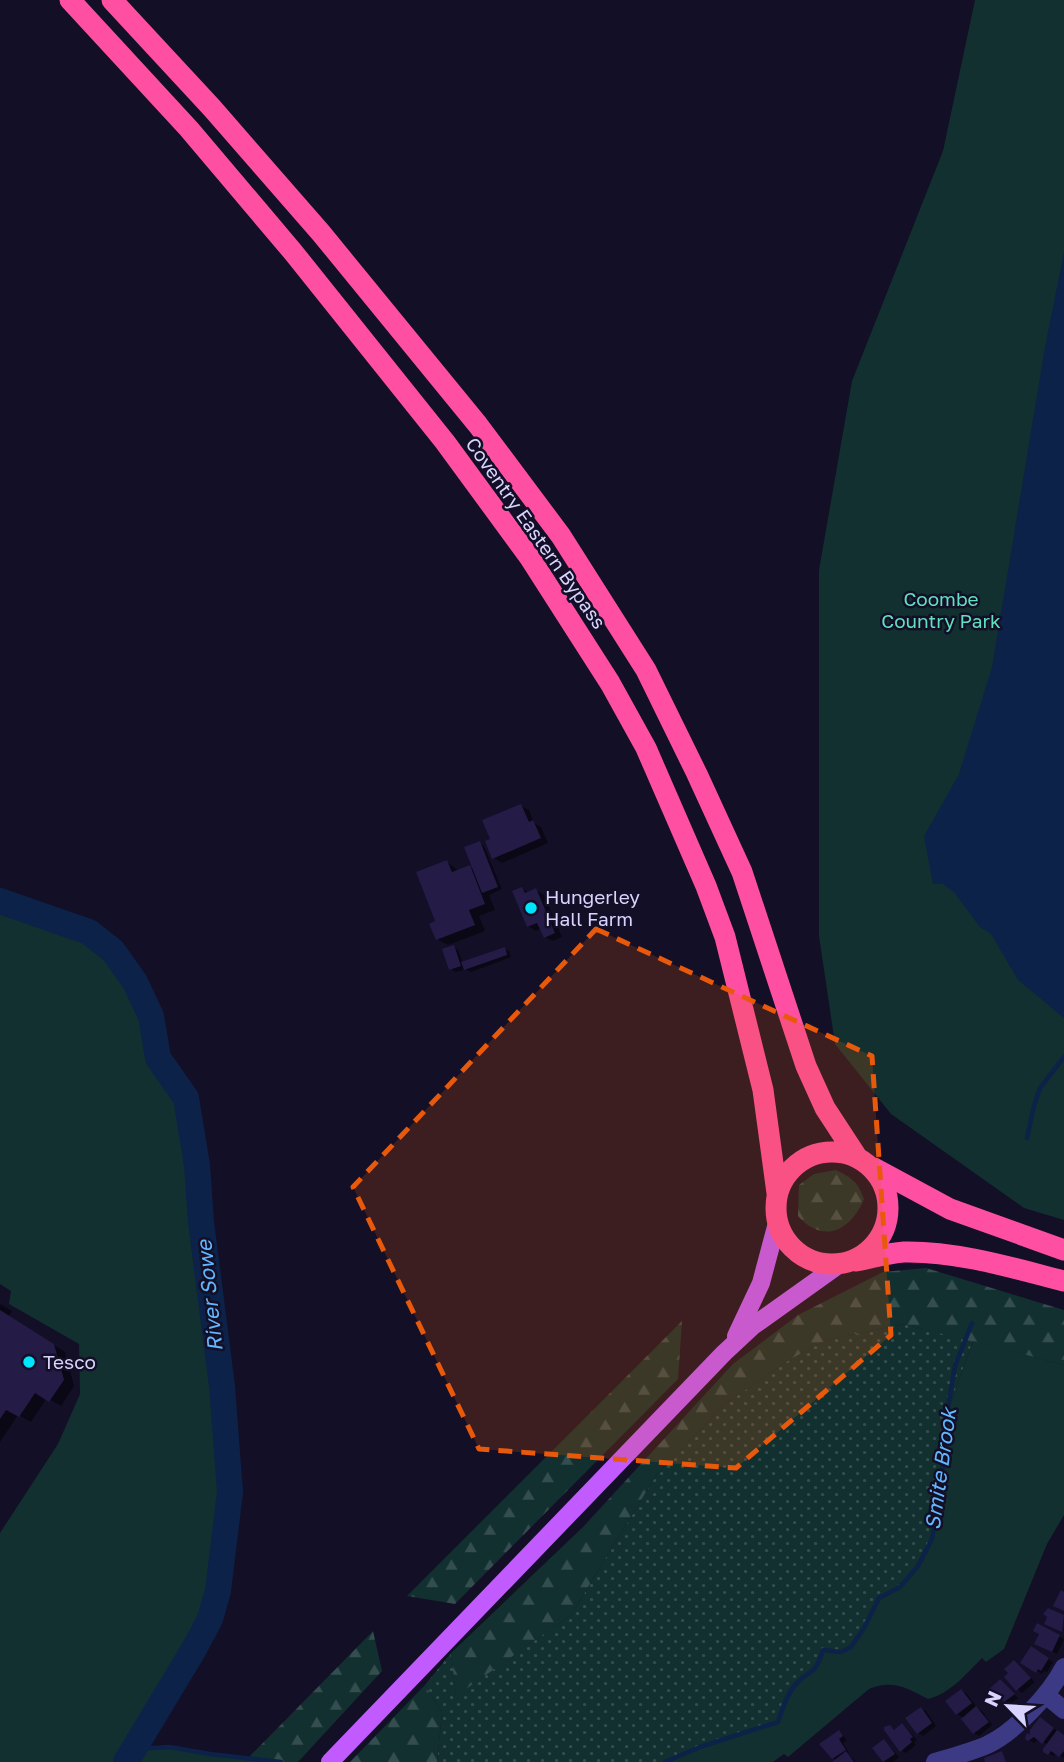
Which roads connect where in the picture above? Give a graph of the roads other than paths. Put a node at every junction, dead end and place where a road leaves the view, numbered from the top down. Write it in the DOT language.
graph roads {
  1 [pos="70,0"];
  2 [pos="112,0"];
  3 [pos="863,1161"];
  4 [pos="777,1194"];
  5 [pos="777,1223"];
  6 [pos="1064,1250"];
  7 [pos="845,1263"];
  8 [pos="1064,1281"];
  9 [pos="724,1353"];
  10 [pos="1064,1667"];
  11 [pos="1046,1695"];
  12 [pos="1064,1710"];
  13 [pos="956,1759"];
  14 [pos="330,1762"];
  15 [pos="935,1762"];
  1 -- 4 [label="highway, Coventry Eastern Bypass"];
  2 -- 3 [label="highway, Coventry Eastern Bypass"];
  3 -- 4 [label="highway"];
  3 -- 6 [label="highway, Coventry Eastern Bypass"];
  3 -- 7 [label="highway"];
  4 -- 5 [label="highway"];
  5 -- 7 [label="highway"];
  5 -- 9 [label="main road"];
  7 -- 8 [label="highway"];
  7 -- 9 [label="main road"];
  9 -- 14 [label="main road"];
  10 -- 11 [label="street"];
  11 -- 12 [label="street"];
  11 -- 13 [label="street"];
  13 -- 15 [label="street"];
}
